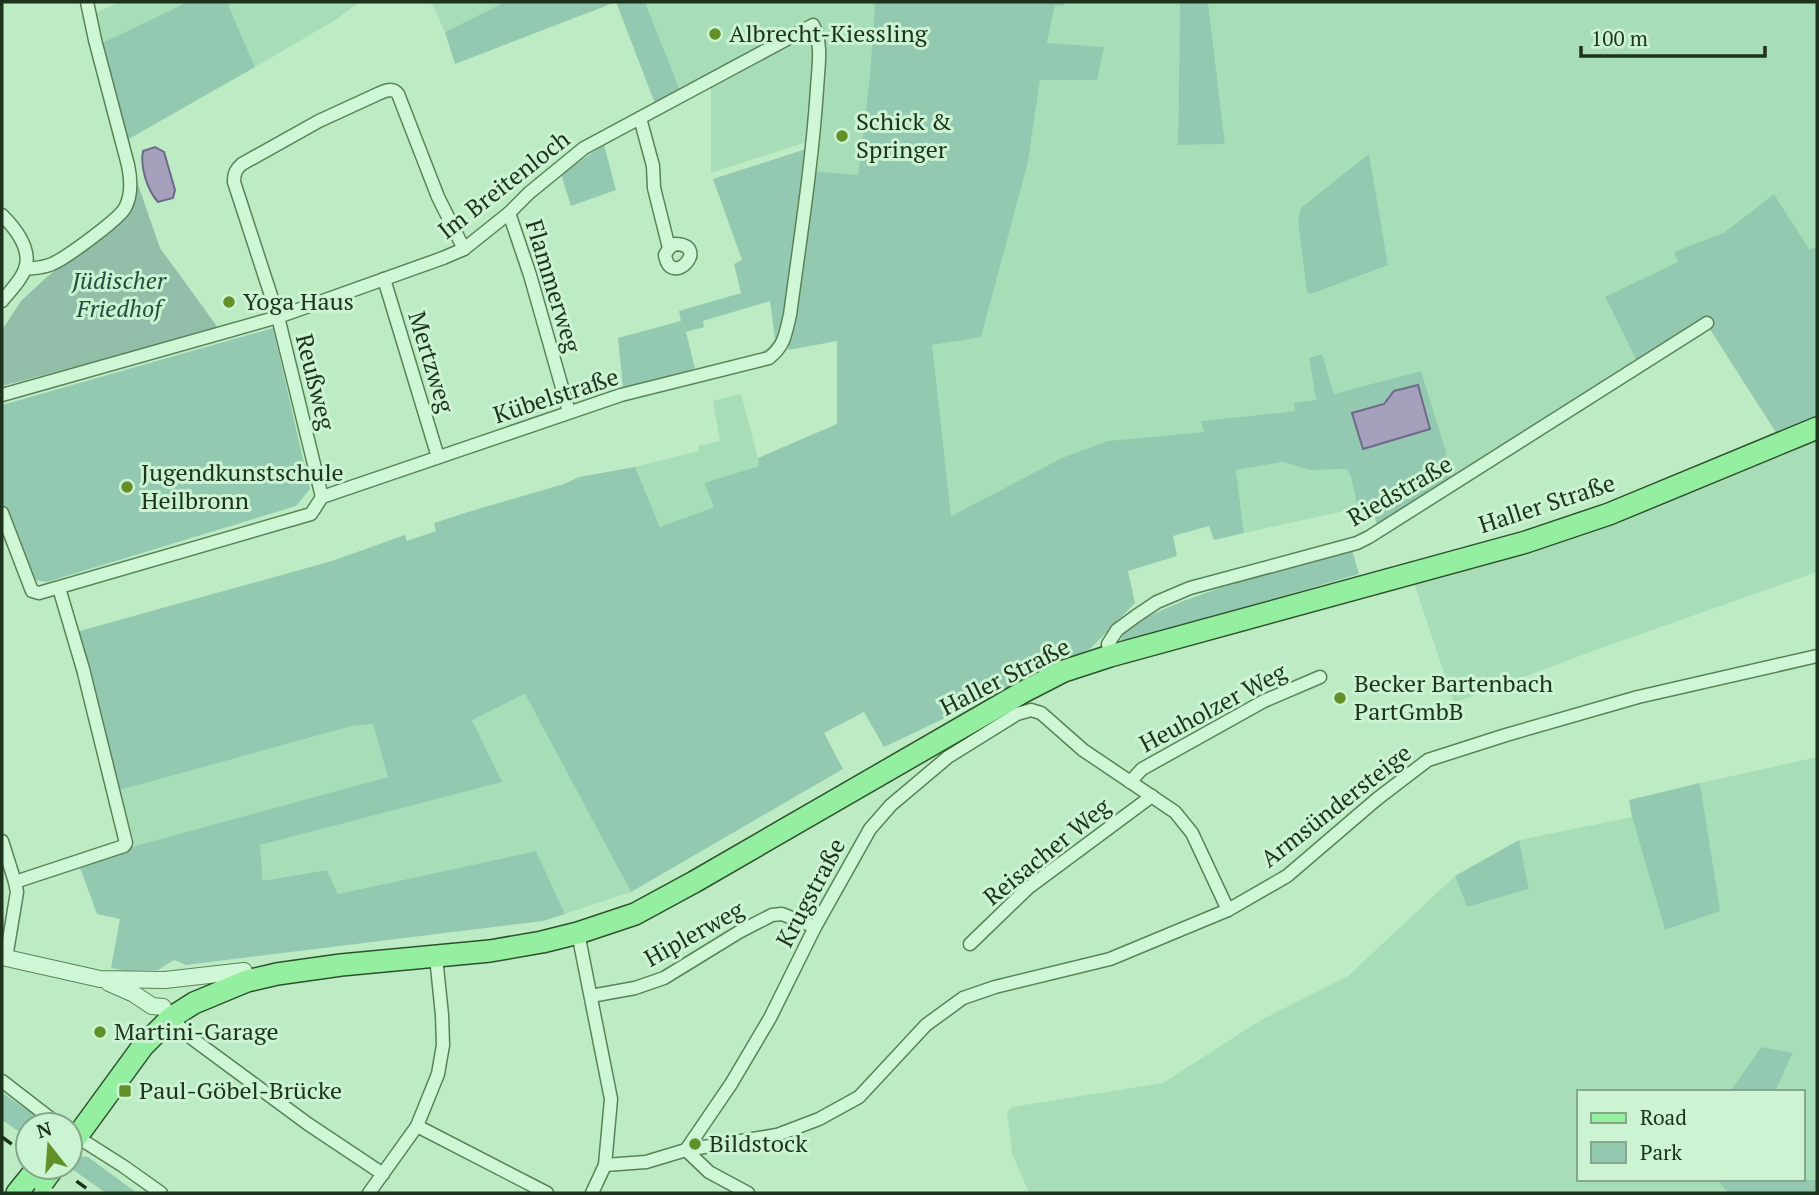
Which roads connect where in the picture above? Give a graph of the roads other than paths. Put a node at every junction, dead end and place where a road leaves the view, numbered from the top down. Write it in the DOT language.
graph roads {
  1 [pos="87,2"];
  2 [pos="813,25"];
  3 [pos="640,118"];
  4 [pos="509,213"];
  5 [pos="2,215"];
  6 [pos="669,248"];
  7 [pos="464,249"];
  8 [pos="25,269"];
  9 [pos="384,279"];
  10 [pos="2,301"];
  11 [pos="278,317"];
  12 [pos="1707,323"];
  13 [pos="2,395"];
  14 [pos="569,412"];
  15 [pos="1817,428"];
  16 [pos="438,457"];
  17 [pos="322,497"];
  18 [pos="2,513"];
  19 [pos="59,588"];
  20 [pos="1110,656"];
  21 [pos="1817,656"];
  22 [pos="1320,677"];
  23 [pos="1130,782"];
  24 [pos="1152,796"];
  25 [pos="2,841"];
  26 [pos="16,882"];
  27 [pos="1227,910"];
  28 [pos="815,927"];
  29 [pos="579,933"];
  30 [pos="970,944"];
  31 [pos="4,957"];
  32 [pos="436,957"];
  33 [pos="341,965"];
  34 [pos="244,971"];
  35 [pos="100,979"];
  36 [pos="140,981"];
  37 [pos="591,996"];
  38 [pos="168,1012"];
  39 [pos="2,1080"];
  40 [pos="41,1111"];
  41 [pos="84,1115"];
  42 [pos="417,1126"];
  43 [pos="84,1142"];
  44 [pos="686,1150"];
  45 [pos="605,1165"];
  46 [pos="383,1174"];
  47 [pos="34,1181"];
  48 [pos="17,1193"];
  49 [pos="161,1193"];
  50 [pos="369,1193"];
  51 [pos="547,1193"];
  52 [pos="592,1193"];
  53 [pos="748,1193"];
  1 -- 8 [label="street"];
  2 -- 3 [label="street, Im Breitenloch"];
  2 -- 14 [label="street, Kübelstraße"];
  3 -- 4 [label="street, Im Breitenloch"];
  3 -- 6 [label="street"];
  4 -- 7 [label="street, Im Breitenloch"];
  4 -- 14 [label="street, Flammerweg"];
  5 -- 8 [label="street"];
  7 -- 9 [label="street, Im Breitenloch"];
  7 -- 11 [label="street, Reußweg"];
  8 -- 10 [label="street"];
  9 -- 11 [label="street, Im Breitenloch"];
  9 -- 16 [label="street, Mertzweg"];
  11 -- 13 [label="street, Im Breitenloch"];
  11 -- 17 [label="street, Reußweg"];
  12 -- 20 [label="street, Riedstraße"];
  14 -- 16 [label="street, Kübelstraße"];
  15 -- 20 [label="main road, Haller Straße"];
  16 -- 17 [label="street, Kübelstraße"];
  17 -- 19 [label="street, Kübelstraße"];
  18 -- 19 [label="street, Kübelstraße"];
  19 -- 26 [label="street"];
  20 -- 29 [label="main road, Haller Straße"];
  21 -- 27 [label="street, Armsündersteige"];
  22 -- 23 [label="street, Heuholzer Weg"];
  23 -- 24 [label="street"];
  23 -- 28 [label="street, Krugstraße"];
  24 -- 27 [label="street"];
  24 -- 30 [label="street, Reisacher Weg"];
  25 -- 26 [label="street"];
  26 -- 31 [label="street"];
  27 -- 44 [label="street, Armsündersteige"];
  28 -- 37 [label="street, Hiplerweg"];
  28 -- 44 [label="street, Krugstraße"];
  29 -- 32 [label="main road, Haller Straße"];
  29 -- 37 [label="street"];
  31 -- 35 [label="street"];
  32 -- 33 [label="main road, Haller Straße"];
  32 -- 42 [label="street"];
  33 -- 34 [label="main road"];
  33 -- 38 [label="main road"];
  34 -- 36 [label="street"];
  34 -- 38 [label="main road"];
  35 -- 36 [label="street"];
  35 -- 38 [label="street"];
  36 -- 38 [label="street"];
  37 -- 45 [label="street"];
  38 -- 41 [label="main road"];
  38 -- 46 [label="street"];
  39 -- 40 [label="street"];
  42 -- 46 [label="street"];
  42 -- 51 [label="street"];
  43 -- 49 [label="street"];
  44 -- 45 [label="street, Armsündersteige"];
  44 -- 53 [label="street"];
  45 -- 52 [label="street"];
  46 -- 50 [label="street"];
  47 -- 48 [label="main road"];
}
